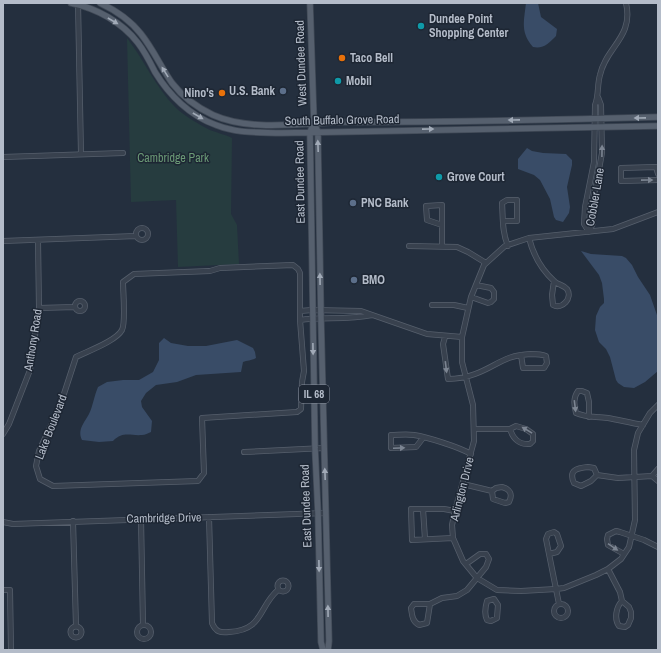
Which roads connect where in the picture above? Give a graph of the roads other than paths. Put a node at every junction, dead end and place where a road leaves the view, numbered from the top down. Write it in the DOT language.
graph roads {
  1 [pos="71,3"];
  2 [pos="100,3"];
  3 [pos="310,3"];
  4 [pos="626,3"];
  5 [pos="78,4"];
  6 [pos="598,97"];
  7 [pos="658,117"];
  8 [pos="314,123"];
  9 [pos="594,123"];
  10 [pos="602,123"];
  11 [pos="658,126"];
  12 [pos="310,132"];
  13 [pos="318,132"];
  14 [pos="123,153"];
  15 [pos="80,154"];
  16 [pos="3,157"];
  17 [pos="658,174"];
  18 [pos="658,180"];
  19 [pos="658,212"];
  20 [pos="502,221"];
  21 [pos="442,225"];
  22 [pos="589,232"];
  23 [pos="136,236"];
  24 [pos="529,238"];
  25 [pos="38,240"];
  26 [pos="3,241"];
  27 [pos="409,246"];
  28 [pos="442,246"];
  29 [pos="508,246"];
  30 [pos="486,263"];
  31 [pos="554,281"];
  32 [pos="476,285"];
  33 [pos="471,297"];
  34 [pos="432,305"];
  35 [pos="75,306"];
  36 [pos="39,308"];
  37 [pos="468,308"];
  38 [pos="312,310"];
  39 [pos="321,310"];
  40 [pos="300,311"];
  41 [pos="372,315"];
  42 [pos="313,318"];
  43 [pos="321,318"];
  44 [pos="300,320"];
  45 [pos="445,337"];
  46 [pos="462,337"];
  47 [pos="521,354"];
  48 [pos="465,377"];
  49 [pos="658,405"];
  50 [pos="589,417"];
  51 [pos="643,425"];
  52 [pos="474,429"];
  53 [pos="510,429"];
  54 [pos="3,434"];
  55 [pos="423,438"];
  56 [pos="315,448"];
  57 [pos="324,448"];
  58 [pos="244,452"];
  59 [pos="471,454"];
  60 [pos="658,470"];
  61 [pos="597,475"];
  62 [pos="635,476"];
  63 [pos="652,476"];
  64 [pos="658,481"];
  65 [pos="463,484"];
  66 [pos="492,492"];
  67 [pos="423,509"];
  68 [pos="455,511"];
  69 [pos="318,513"];
  70 [pos="326,513"];
  71 [pos="209,517"];
  72 [pos="141,519"];
  73 [pos="72,521"];
  74 [pos="3,522"];
  75 [pos="632,536"];
  76 [pos="453,538"];
  77 [pos="425,539"];
  78 [pos="658,547"];
  79 [pos="549,554"];
  80 [pos="624,554"];
  81 [pos="466,564"];
  82 [pos="608,569"];
  83 [pos="477,578"];
  84 [pos="3,590"];
  85 [pos="278,590"];
  86 [pos="497,590"];
  87 [pos="556,590"];
  88 [pos="494,599"];
  89 [pos="622,601"];
  90 [pos="430,604"];
  91 [pos="559,604"];
  92 [pos="143,625"];
  93 [pos="76,626"];
  94 [pos="11,650"];
  95 [pos="323,650"];
  96 [pos="328,650"];
  1 -- 5 [label="main road, South Buffalo Grove Road"];
  8 -- 2 [label="main road, South Buffalo Grove Road, one-way"];
  3 -- 8 [label="main road, West Dundee Road / IL 68"];
  4 -- 6 [label="street"];
  5 -- 12 [label="main road, South Buffalo Grove Road, one-way"];
  5 -- 15 [label="street"];
  6 -- 9 [label="street, Cobbler Lane"];
  6 -- 10 [label="street, Cobbler Lane"];
  7 -- 10 [label="main road, South Buffalo Grove Road, one-way"];
  9 -- 8 [label="main road, South Buffalo Grove Road, one-way"];
  8 -- 12 [label="main road, East Dundee Road / IL 68"];
  8 -- 13 [label="main road, East Dundee Road / IL 68"];
  9 -- 10 [label="main road, South Buffalo Grove Road"];
  9 -- 10 [label="main road, South Buffalo Grove Road"];
  13 -- 9 [label="main road, South Buffalo Grove Road, one-way"];
  9 -- 22 [label="street, Cobbler Lane"];
  10 -- 11 [label="main road, South Buffalo Grove Road"];
  22 -- 10 [label="street, Cobbler Lane, one-way"];
  12 -- 13 [label="main road, South Buffalo Grove Road"];
  12 -- 38 [label="main road, East Dundee Road / IL 68"];
  39 -- 13 [label="main road, East Dundee Road / IL 68, one-way"];
  14 -- 15 [label="street"];
  15 -- 16 [label="street"];
  17 -- 18 [label="street, one-way"];
  19 -- 22 [label="street, Arlington Drive"];
  20 -- 20 [label="street"];
  20 -- 29 [label="street"];
  21 -- 21 [label="street"];
  21 -- 28 [label="street"];
  22 -- 24 [label="street, Arlington Drive"];
  23 -- 25 [label="street"];
  24 -- 29 [label="street, Arlington Drive"];
  24 -- 31 [label="street"];
  25 -- 26 [label="street"];
  25 -- 36 [label="street, Anthony Road"];
  27 -- 28 [label="street"];
  28 -- 30 [label="street"];
  29 -- 30 [label="street, Arlington Drive"];
  30 -- 32 [label="street, Arlington Drive"];
  31 -- 31 [label="street"];
  32 -- 33 [label="street, Arlington Drive"];
  32 -- 33 [label="street"];
  33 -- 37 [label="street, Arlington Drive"];
  34 -- 37 [label="street"];
  35 -- 36 [label="street"];
  36 -- 54 [label="street, Anthony Road"];
  37 -- 46 [label="street, Arlington Drive"];
  38 -- 39 [label="street"];
  38 -- 40 [label="street"];
  38 -- 42 [label="main road, East Dundee Road / IL 68"];
  39 -- 41 [label="street"];
  39 -- 43 [label="main road, East Dundee Road / IL 68"];
  40 -- 44 [label="street, Lake Boulevard"];
  40 -- 44 [label="street, Lake Boulevard"];
  41 -- 43 [label="street"];
  41 -- 45 [label="street"];
  42 -- 43 [label="street"];
  42 -- 44 [label="street"];
  42 -- 56 [label="main road, East Dundee Road / IL 68, one-way"];
  43 -- 57 [label="main road, East Dundee Road / IL 68"];
  45 -- 46 [label="street"];
  45 -- 48 [label="street, one-way"];
  46 -- 48 [label="street, Arlington Drive"];
  47 -- 47 [label="street"];
  47 -- 48 [label="street"];
  48 -- 52 [label="street, Arlington Drive"];
  49 -- 51 [label="street, Arlington Drive"];
  50 -- 50 [label="street, one-way"];
  50 -- 51 [label="street"];
  51 -- 62 [label="street, Arlington Drive"];
  52 -- 53 [label="street"];
  52 -- 59 [label="street, Arlington Drive"];
  53 -- 53 [label="street, one-way"];
  55 -- 55 [label="street, one-way"];
  55 -- 59 [label="street"];
  56 -- 57 [label="street"];
  56 -- 58 [label="street"];
  56 -- 69 [label="main road, East Dundee Road / IL 68"];
  70 -- 57 [label="main road, East Dundee Road / IL 68, one-way"];
  59 -- 65 [label="street, Arlington Drive"];
  60 -- 63 [label="street"];
  61 -- 61 [label="street"];
  61 -- 62 [label="street"];
  62 -- 63 [label="street"];
  62 -- 75 [label="street, Arlington Drive"];
  63 -- 64 [label="street"];
  65 -- 66 [label="street"];
  65 -- 68 [label="street, Arlington Drive"];
  66 -- 66 [label="street"];
  67 -- 68 [label="street"];
  67 -- 77 [label="street"];
  67 -- 77 [label="street"];
  68 -- 76 [label="street, Arlington Drive"];
  69 -- 70 [label="street, Cambridge Drive"];
  69 -- 71 [label="street, Cambridge Drive"];
  69 -- 95 [label="main road, East Dundee Road / IL 68, one-way"];
  96 -- 70 [label="main road, East Dundee Road / IL 68, one-way"];
  71 -- 72 [label="street, Cambridge Drive"];
  71 -- 85 [label="street"];
  72 -- 73 [label="street, Cambridge Drive"];
  72 -- 92 [label="street"];
  73 -- 74 [label="street, Cambridge Drive"];
  73 -- 93 [label="street"];
  75 -- 78 [label="street"];
  75 -- 80 [label="street, Arlington Drive"];
  75 -- 80 [label="street, one-way"];
  76 -- 77 [label="street"];
  76 -- 81 [label="street, Arlington Drive"];
  79 -- 79 [label="street"];
  79 -- 87 [label="street"];
  80 -- 82 [label="street, Arlington Drive"];
  81 -- 83 [label="street, Arlington Drive"];
  81 -- 83 [label="street"];
  82 -- 87 [label="street, Arlington Drive"];
  82 -- 89 [label="street"];
  83 -- 86 [label="street, Arlington Drive"];
  83 -- 90 [label="street"];
  84 -- 94 [label="street"];
  86 -- 87 [label="street, Arlington Drive"];
  86 -- 88 [label="street"];
  87 -- 91 [label="street"];
  88 -- 88 [label="street"];
  89 -- 89 [label="street"];
  90 -- 90 [label="street"];
}
